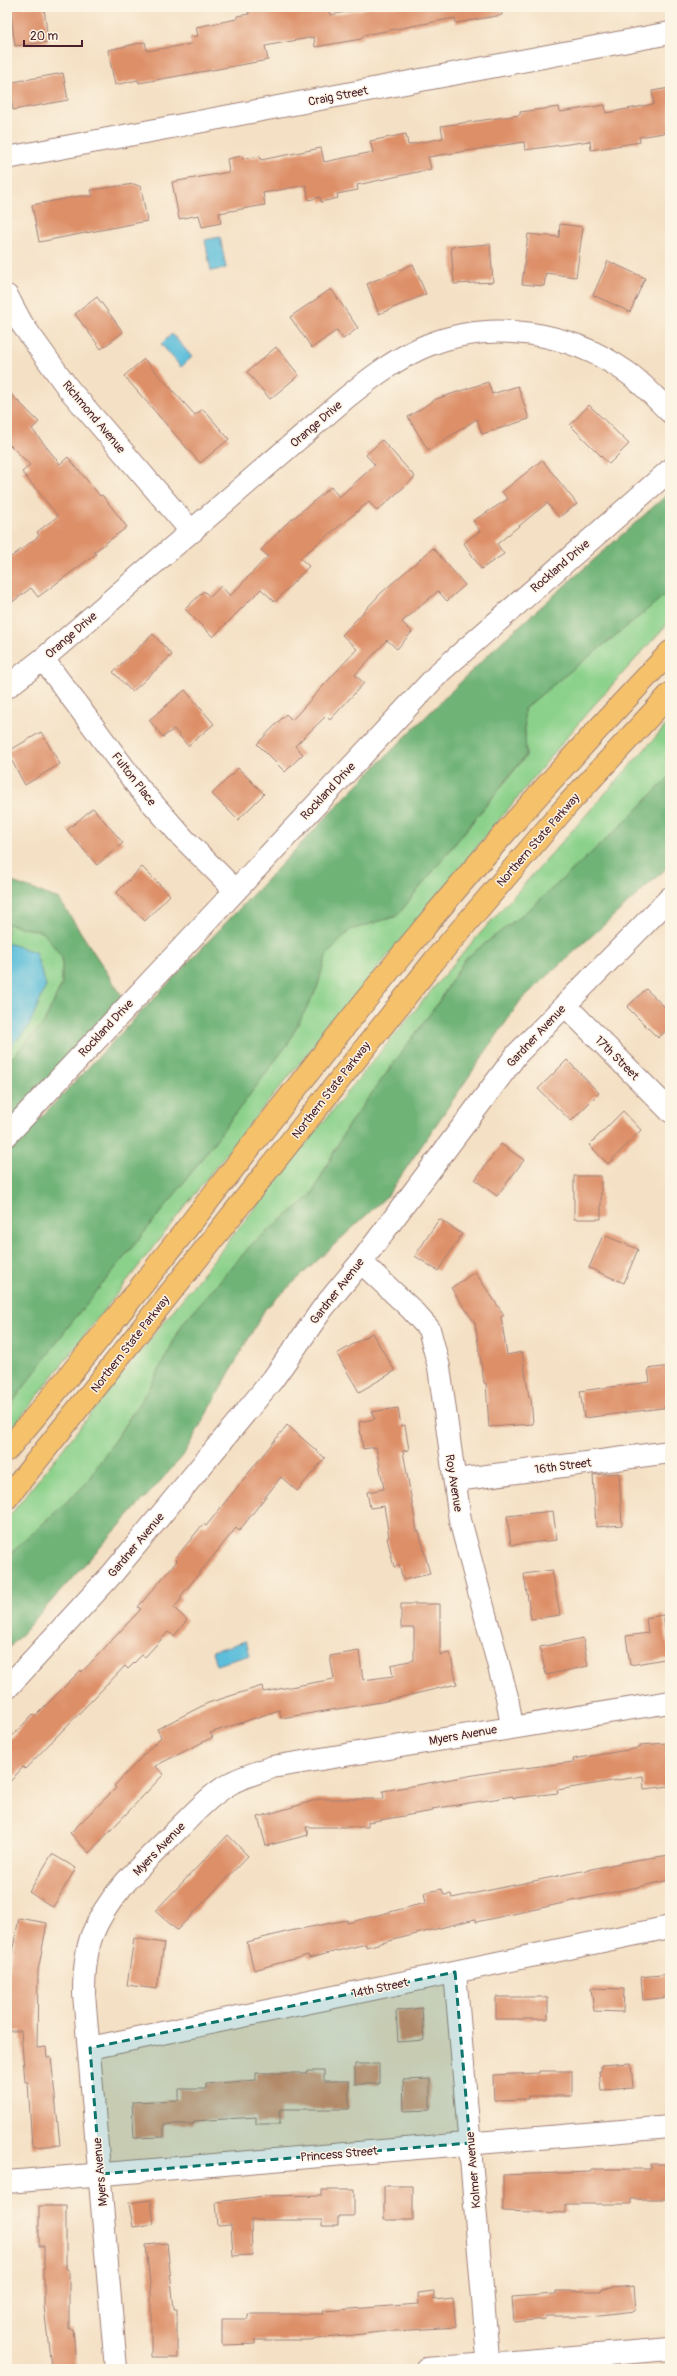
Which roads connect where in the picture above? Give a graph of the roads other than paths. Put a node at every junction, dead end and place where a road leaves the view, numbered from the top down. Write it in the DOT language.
graph roads {
  1 [pos="670,33"];
  2 [pos="7,158"];
  3 [pos="7,296"];
  4 [pos="670,412"];
  5 [pos="670,470"];
  6 [pos="192,532"];
  7 [pos="670,652"];
  8 [pos="43,659"];
  9 [pos="7,688"];
  10 [pos="670,694"];
  11 [pos="235,890"];
  12 [pos="670,898"];
  13 [pos="565,1005"];
  14 [pos="670,1111"];
  15 [pos="7,1135"];
  16 [pos="361,1262"];
  17 [pos="7,1450"];
  18 [pos="670,1452"];
  19 [pos="456,1480"];
  20 [pos="7,1498"];
  21 [pos="7,1688"];
  22 [pos="670,1702"];
  23 [pos="512,1727"];
  24 [pos="670,1927"];
  25 [pos="455,1972"];
  26 [pos="90,2048"];
  27 [pos="670,2127"];
  28 [pos="470,2143"];
  29 [pos="100,2174"];
  30 [pos="7,2182"];
  31 [pos="670,2349"];
  32 [pos="489,2366"];
  33 [pos="116,2369"];
  34 [pos="426,2369"];
  1 -- 2 [label="street, Craig Street"];
  3 -- 6 [label="street, Richmond Avenue"];
  4 -- 6 [label="street, Orange Drive"];
  5 -- 11 [label="street, Rockland Drive"];
  6 -- 8 [label="street, Orange Drive"];
  7 -- 17 [label="highway"];
  8 -- 9 [label="street, Orange Drive"];
  8 -- 11 [label="street, Fulton Place"];
  10 -- 20 [label="highway, Northern State Parkway"];
  11 -- 15 [label="street, Rockland Drive"];
  12 -- 13 [label="street, Gardner Avenue"];
  13 -- 14 [label="street, 17th Street"];
  13 -- 16 [label="street, Gardner Avenue"];
  16 -- 19 [label="street, Roy Avenue"];
  16 -- 21 [label="street, Gardner Avenue"];
  18 -- 19 [label="street, 16th Street"];
  19 -- 23 [label="street, Roy Avenue"];
  22 -- 23 [label="street, Myers Avenue"];
  23 -- 26 [label="street, Myers Avenue"];
  24 -- 25 [label="street, 14th Street"];
  25 -- 26 [label="street, 14th Street"];
  25 -- 28 [label="street, Kolmer Avenue"];
  26 -- 29 [label="street, Myers Avenue"];
  27 -- 28 [label="street, Princess Street"];
  28 -- 29 [label="street, Princess Street"];
  28 -- 32 [label="street, Kolmer Avenue"];
  29 -- 30 [label="street, Princess Street"];
  29 -- 33 [label="street, Myers Avenue"];
  31 -- 32 [label="street"];
  32 -- 34 [label="street"];
}
